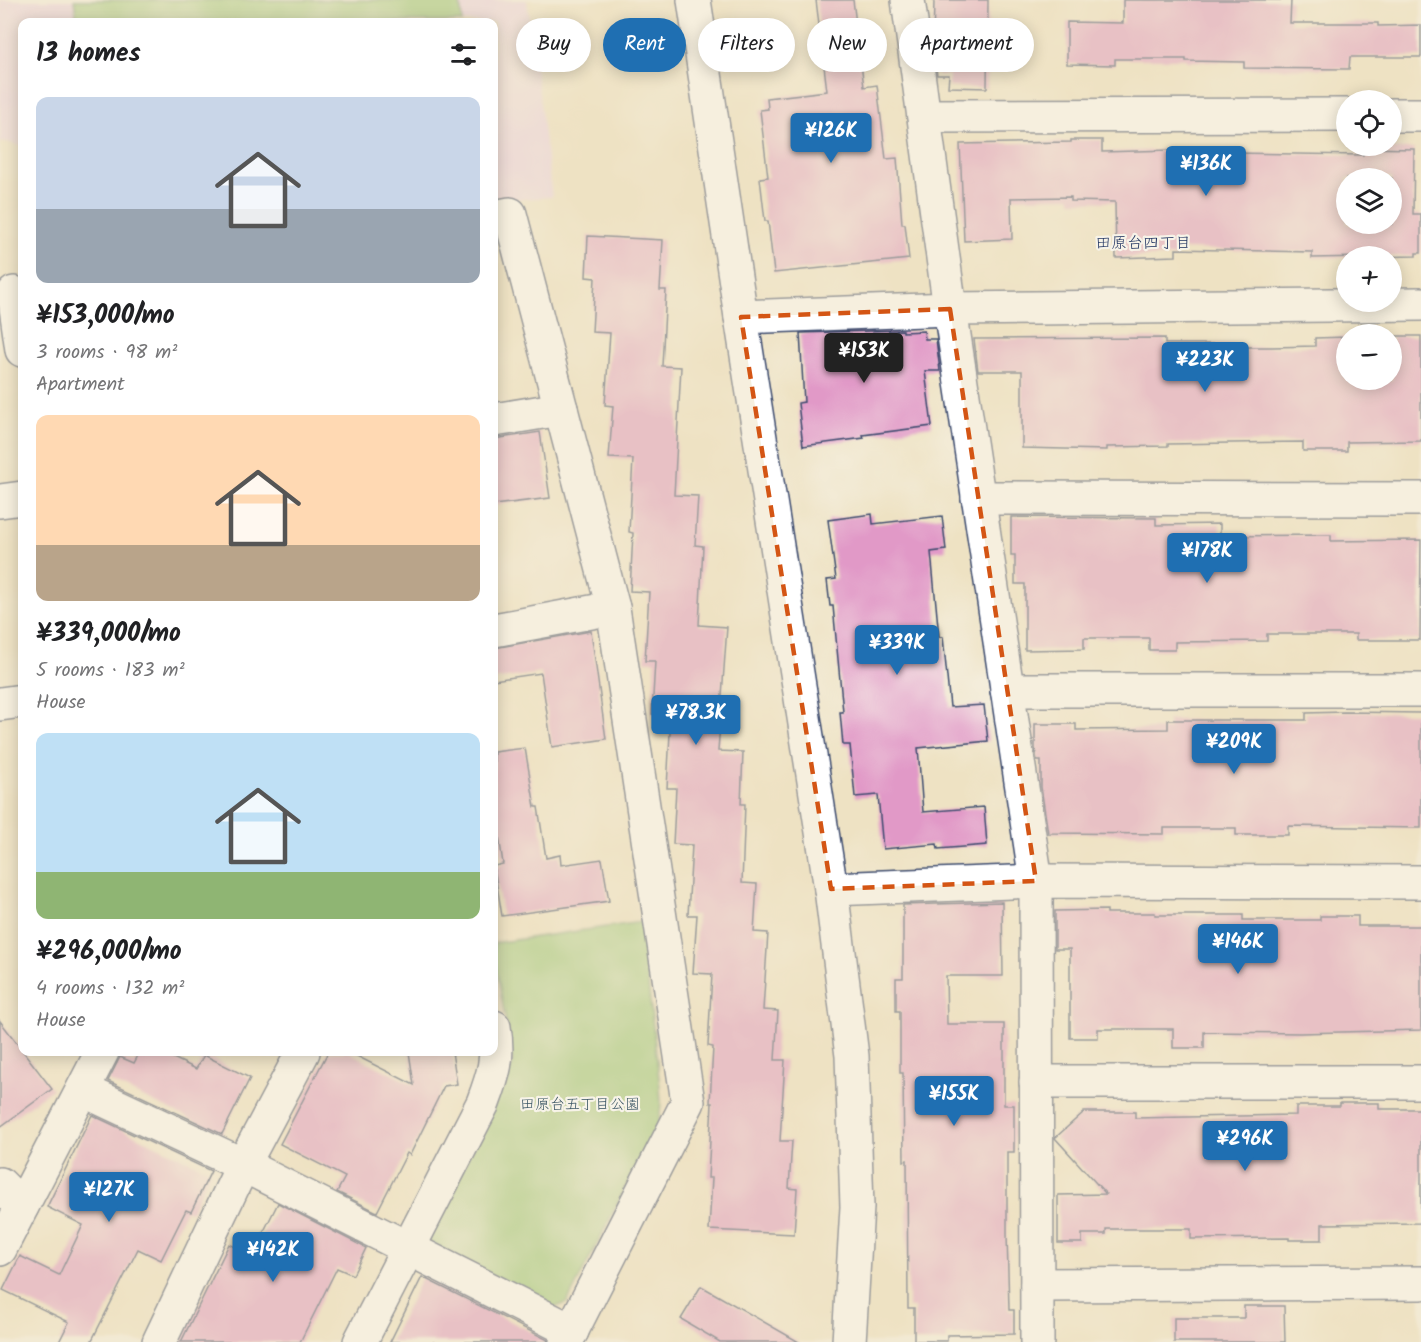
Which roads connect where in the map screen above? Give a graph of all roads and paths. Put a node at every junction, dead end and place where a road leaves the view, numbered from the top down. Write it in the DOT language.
graph roads {
  1 [pos="694,0"];
  2 [pos="908,0"];
  3 [pos="1336,115"];
  4 [pos="1402,115"];
  5 [pos="1421,115"];
  6 [pos="924,116"];
  7 [pos="498,216"];
  8 [pos="12,293"];
  9 [pos="1421,304"];
  10 [pos="950,309"];
  11 [pos="741,317"];
  12 [pos="18,327"];
  13 [pos="561,409"];
  14 [pos="498,419"];
  15 [pos="978,498"];
  16 [pos="18,499"];
  17 [pos="1421,499"];
  18 [pos="0,501"];
  19 [pos="613,608"];
  20 [pos="498,629"];
  21 [pos="1007,690"];
  22 [pos="1421,690"];
  23 [pos="18,702"];
  24 [pos="0,705"];
  25 [pos="1036,881"];
  26 [pos="1421,882"];
  27 [pos="831,890"];
  28 [pos="100,1056"];
  29 [pos="301,1056"];
  30 [pos="496,1056"];
  31 [pos="1036,1082"];
  32 [pos="1421,1082"];
  33 [pos="83,1090"];
  34 [pos="243,1165"];
  35 [pos="11,1195"];
  36 [pos="407,1248"];
  37 [pos="0,1249"];
  38 [pos="1421,1283"];
  39 [pos="1037,1285"];
  40 [pos="569,1337"];
  41 [pos="159,1342"];
  42 [pos="360,1342"];
  43 [pos="849,1342"];
  44 [pos="1037,1342"];
  1 -- 11 [label="street"];
  2 -- 6 [label="street"];
  3 -- 6 [label="street"];
  4 -- 5 [label="street"];
  6 -- 10 [label="street"];
  7 -- 13 [label="street"];
  8 -- 12 [label="street"];
  9 -- 10 [label="street"];
  10 -- 11 [label="street"];
  10 -- 15 [label="street"];
  11 -- 27 [label="street"];
  13 -- 14 [label="street"];
  13 -- 19 [label="street"];
  15 -- 17 [label="street"];
  15 -- 21 [label="street"];
  16 -- 18 [label="street"];
  19 -- 20 [label="street"];
  19 -- 40 [label="street"];
  21 -- 22 [label="street"];
  21 -- 25 [label="street"];
  23 -- 24 [label="street"];
  25 -- 26 [label="street"];
  25 -- 27 [label="street"];
  25 -- 31 [label="street"];
  27 -- 43 [label="street"];
  28 -- 33 [label="street"];
  29 -- 34 [label="street"];
  30 -- 36 [label="street"];
  31 -- 32 [label="street"];
  31 -- 39 [label="street"];
  33 -- 34 [label="street"];
  33 -- 35 [label="street"];
  34 -- 36 [label="street"];
  34 -- 41 [label="street"];
  35 -- 37 [label="street"];
  36 -- 40 [label="street"];
  36 -- 42 [label="street"];
  38 -- 39 [label="street"];
  39 -- 44 [label="street"];
}
